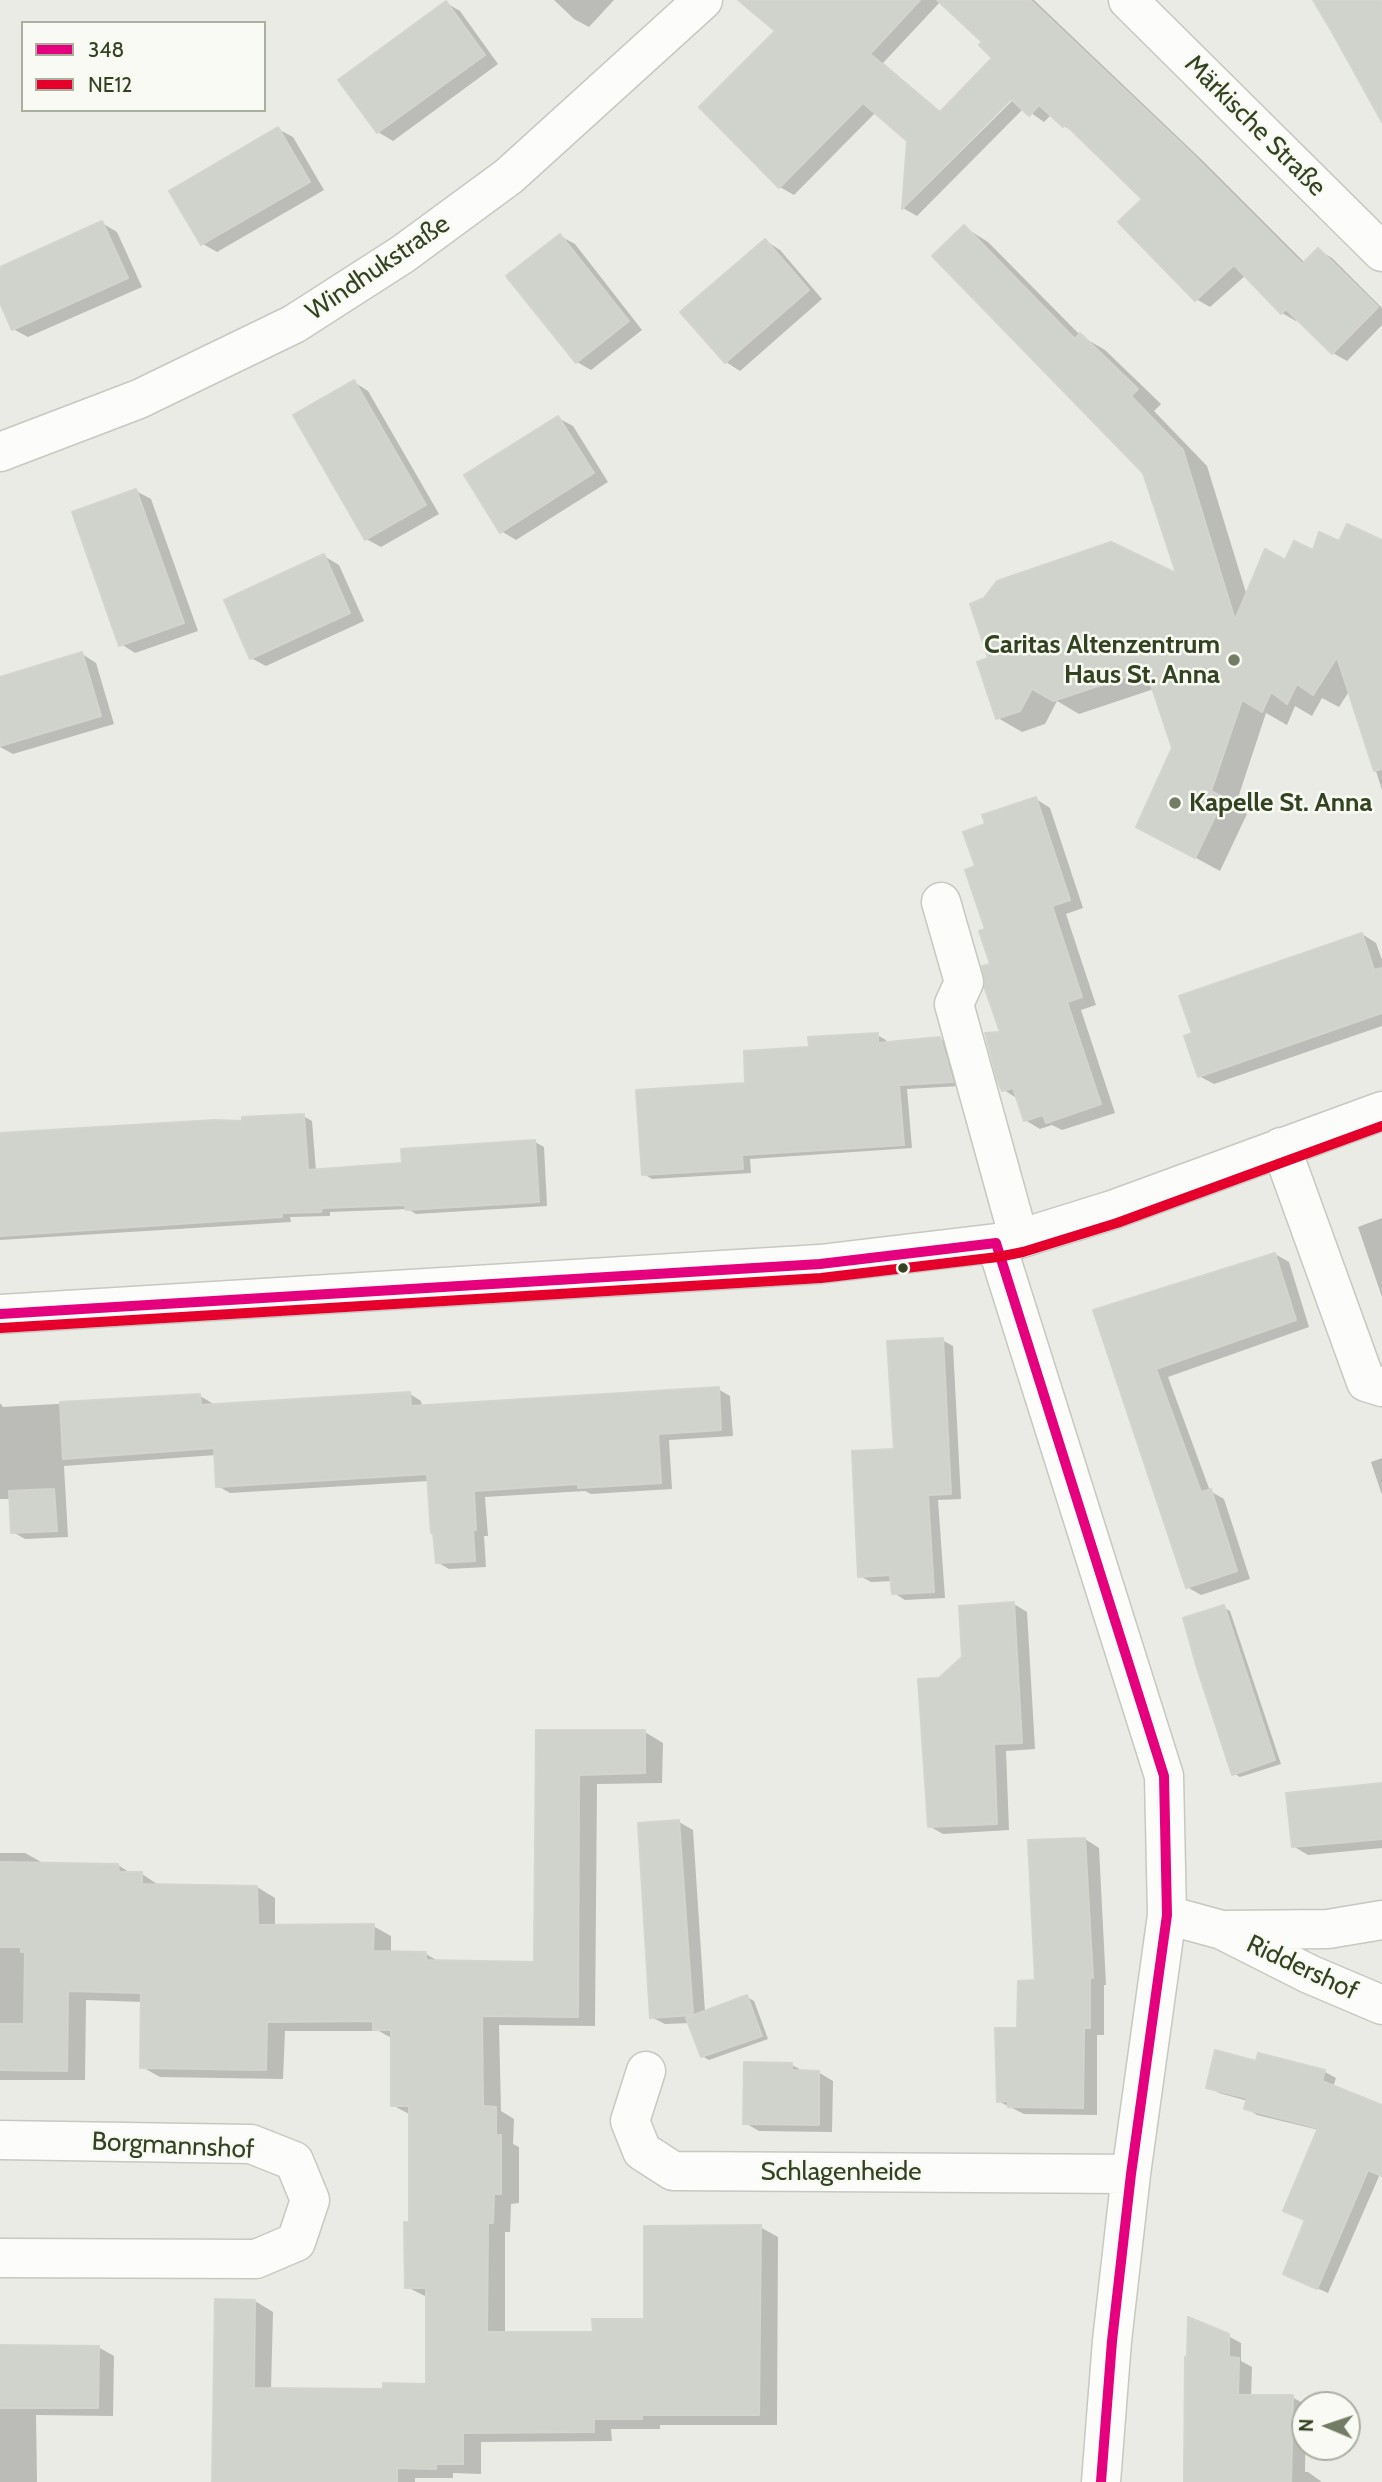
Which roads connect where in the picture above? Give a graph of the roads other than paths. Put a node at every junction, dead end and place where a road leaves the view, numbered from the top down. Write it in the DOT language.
graph roads {
  1 [pos="703,0"];
  2 [pos="1128,0"];
  3 [pos="1382,252"];
  4 [pos="0,452"];
  5 [pos="941,902"];
  6 [pos="1382,1111"];
  7 [pos="1280,1147"];
  8 [pos="1007,1241"];
  9 [pos="0,1314"];
  10 [pos="1382,1387"];
  11 [pos="1167,1915"];
  12 [pos="1382,1920"];
  13 [pos="1222,1930"];
  14 [pos="1382,2005"];
  15 [pos="646,2071"];
  16 [pos="0,2140"];
  17 [pos="1131,2174"];
  18 [pos="0,2258"];
  19 [pos="1101,2482"];
  1 -- 4 [label="street, Windhukstraße"];
  2 -- 3 [label="street, Märkische Straße"];
  5 -- 8 [label="street"];
  6 -- 7 [label="street"];
  7 -- 8 [label="street"];
  7 -- 10 [label="street"];
  8 -- 9 [label="street"];
  8 -- 11 [label="street"];
  11 -- 13 [label="street"];
  11 -- 17 [label="street"];
  12 -- 13 [label="street"];
  13 -- 14 [label="street, Riddershof"];
  15 -- 17 [label="street, Schlagenheide"];
  16 -- 18 [label="street, Borgmannshof"];
  17 -- 19 [label="street"];
}
